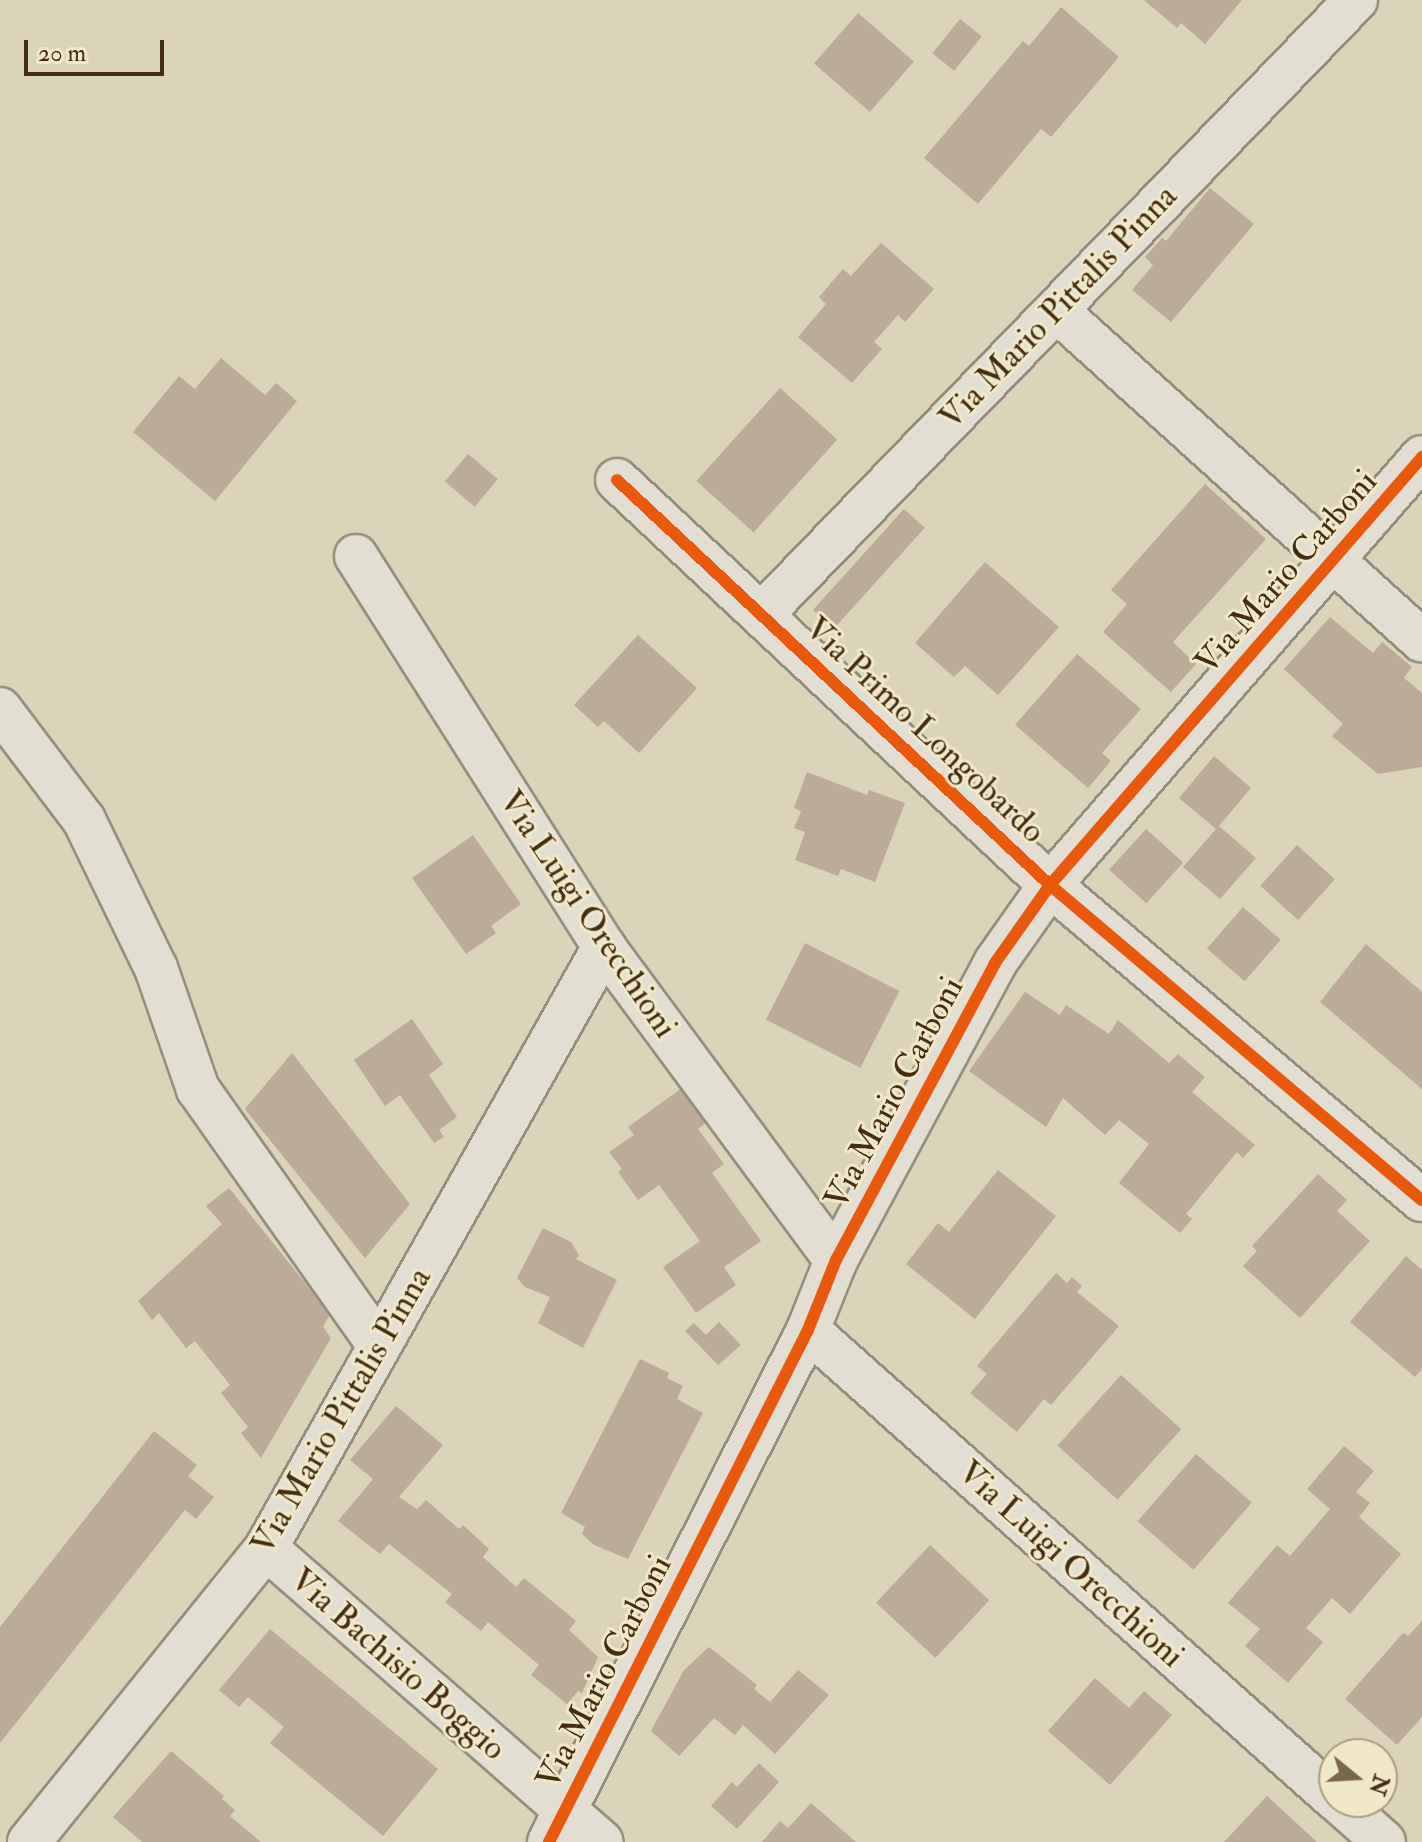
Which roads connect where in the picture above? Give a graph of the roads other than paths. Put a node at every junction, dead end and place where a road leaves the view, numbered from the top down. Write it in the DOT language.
graph roads {
  1 [pos="1356,0"];
  2 [pos="1056,310"];
  3 [pos="1422,457"];
  4 [pos="617,480"];
  5 [pos="356,556"];
  6 [pos="1333,561"];
  7 [pos="761,615"];
  8 [pos="1422,641"];
  9 [pos="0,709"];
  10 [pos="1050,885"];
  11 [pos="604,947"];
  12 [pos="1422,1200"];
  13 [pos="836,1260"];
  14 [pos="808,1330"];
  15 [pos="379,1346"];
  16 [pos="266,1548"];
  17 [pos="1318,1784"];
  18 [pos="1357,1818"];
  19 [pos="558,1826"];
  20 [pos="29,1842"];
  21 [pos="602,1842"];
  22 [pos="1384,1842"];
  1 -- 2 [label="street, Via Mario Pittalis Pinna"];
  2 -- 6 [label="street"];
  2 -- 7 [label="street, Via Mario Pittalis Pinna"];
  3 -- 6 [label="street, Via Mario Carboni"];
  4 -- 7 [label="street, Via Primo Longobardo"];
  5 -- 11 [label="street, Via Luigi Orecchioni"];
  6 -- 8 [label="street"];
  6 -- 10 [label="street, Via Mario Carboni"];
  7 -- 10 [label="street, Via Primo Longobardo"];
  9 -- 15 [label="street"];
  10 -- 12 [label="street, Via Primo Longobardo"];
  10 -- 13 [label="street, Via Mario Carboni"];
  11 -- 13 [label="street, Via Luigi Orecchioni"];
  11 -- 15 [label="street, Via Mario Pittalis Pinna"];
  13 -- 14 [label="street, Via Mario Carboni"];
  14 -- 17 [label="street, Via Luigi Orecchioni"];
  14 -- 19 [label="street, Via Mario Carboni"];
  15 -- 16 [label="street, Via Mario Pittalis Pinna"];
  16 -- 19 [label="street, Via Bachisio Boggio"];
  16 -- 20 [label="street, Via Mario Pittalis Pinna"];
  18 -- 22 [label="street"];
  19 -- 21 [label="street, Via Bachisio Boggio"];
}
